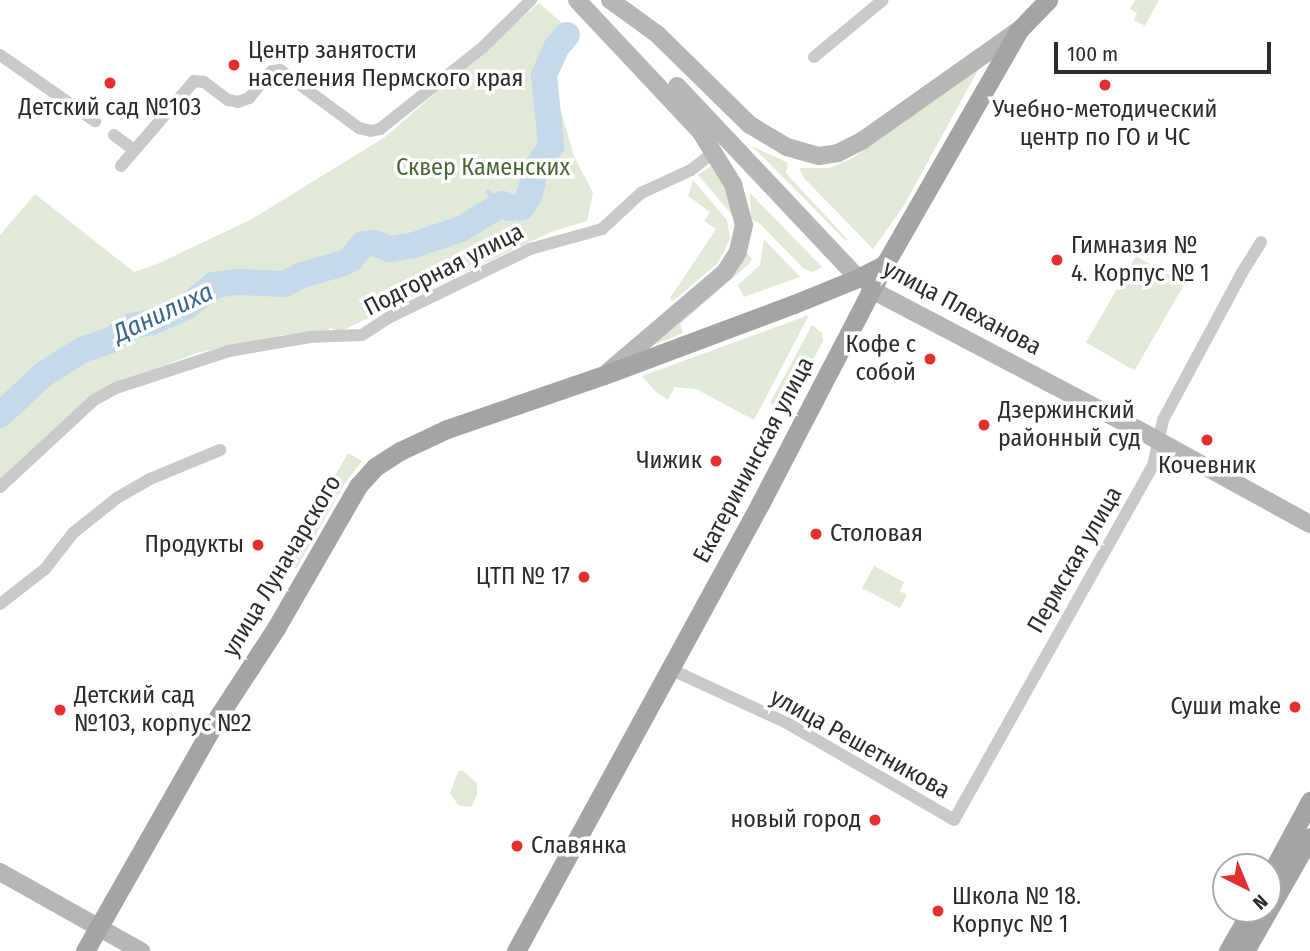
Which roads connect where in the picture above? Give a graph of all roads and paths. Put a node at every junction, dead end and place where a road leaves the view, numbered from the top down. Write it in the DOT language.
graph roads {
  1 [pos="531,0"];
  2 [pos="577,0"];
  3 [pos="589,0"];
  4 [pos="610,0"];
  5 [pos="883,0"];
  6 [pos="1048,0"];
  7 [pos="1019,30"];
  8 [pos="0,55"];
  9 [pos="814,57"];
  10 [pos="95,121"];
  11 [pos="114,135"];
  12 [pos="134,150"];
  13 [pos="715,152"];
  14 [pos="121,166"];
  15 [pos="1261,242"];
  16 [pos="864,284"];
  17 [pos="604,375"];
  18 [pos="1159,441"];
  19 [pos="220,450"];
  20 [pos="0,487"];
  21 [pos="1310,524"];
  22 [pos="0,604"];
  23 [pos="670,669"];
  24 [pos="1310,802"];
  25 [pos="954,820"];
  26 [pos="1310,837"];
  27 [pos="1282,853"];
  28 [pos="0,872"];
  29 [pos="1244,923"];
  30 [pos="99,928"];
  31 [pos="85,951"];
  32 [pos="141,951"];
  33 [pos="516,951"];
  34 [pos="1228,951"];
  35 [pos="1245,951"];
  1 -- 12 [label="street"];
  2 -- 13 [label="main road"];
  3 -- 16 [label="main road, улица Плеханова"];
  4 -- 7 [label="main road"];
  5 -- 9 [label="street"];
  6 -- 7 [label="main road, Екатерининская улица"];
  7 -- 16 [label="main road, Екатерининская улица"];
  8 -- 10 [label="street"];
  11 -- 12 [label="street"];
  12 -- 14 [label="street"];
  13 -- 17 [label="main road"];
  13 -- 20 [label="street, Подгорная улица"];
  15 -- 18 [label="street, Пермская улица"];
  16 -- 17 [label="main road, улица Луначарского"];
  16 -- 18 [label="main road, улица Плеханова"];
  16 -- 23 [label="main road, Екатерининская улица"];
  17 -- 30 [label="main road, улица Луначарского"];
  18 -- 21 [label="main road, улица Плеханова"];
  18 -- 25 [label="street, Пермская улица"];
  19 -- 22 [label="street"];
  23 -- 25 [label="street, улица Решетникова"];
  23 -- 33 [label="main road, Екатерининская улица"];
  24 -- 27 [label="main road"];
  26 -- 35 [label="main road"];
  28 -- 30 [label="main road"];
  29 -- 34 [label="main road"];
  30 -- 31 [label="main road, улица Луначарского"];
  30 -- 32 [label="main road"];
}
